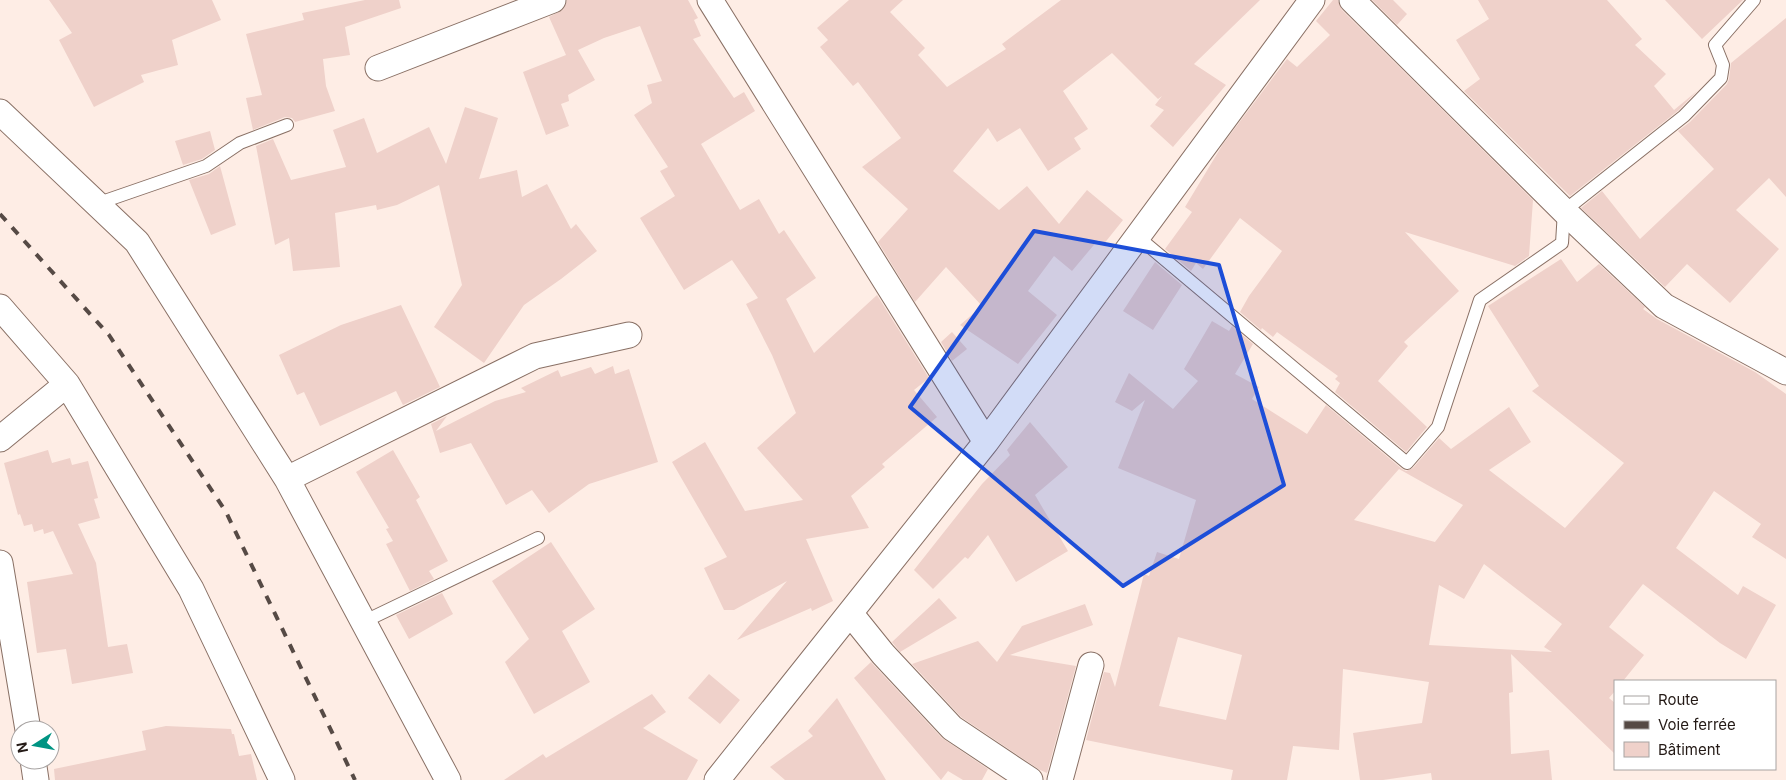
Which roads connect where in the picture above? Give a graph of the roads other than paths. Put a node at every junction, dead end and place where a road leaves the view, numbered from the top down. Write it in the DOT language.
graph roads {
  1 [pos="553,0"];
  2 [pos="710,0"];
  3 [pos="1312,0"];
  4 [pos="1352,0"];
  5 [pos="1754,0"];
  6 [pos="378,68"];
  7 [pos="0,112"];
  8 [pos="287,125"];
  9 [pos="96,204"];
  10 [pos="1564,211"];
  11 [pos="1138,237"];
  12 [pos="0,307"];
  13 [pos="629,336"];
  14 [pos="1786,372"];
  15 [pos="67,384"];
  16 [pos="0,439"];
  17 [pos="986,442"];
  18 [pos="286,479"];
  19 [pos="538,538"];
  20 [pos="0,563"];
  21 [pos="850,613"];
  22 [pos="363,622"];
  23 [pos="1091,665"];
  24 [pos="11,692"];
  25 [pos="24,720"];
  26 [pos="282,780"];
  27 [pos="448,780"];
  28 [pos="717,780"];
  29 [pos="1030,780"];
  30 [pos="1060,780"];
  1 -- 6 [label="street"];
  2 -- 17 [label="street"];
  3 -- 11 [label="street"];
  4 -- 10 [label="street"];
  5 -- 10 [label="lane"];
  7 -- 9 [label="street"];
  8 -- 9 [label="lane"];
  9 -- 18 [label="street"];
  10 -- 11 [label="lane"];
  10 -- 14 [label="street"];
  11 -- 17 [label="street"];
  12 -- 15 [label="street"];
  13 -- 18 [label="street"];
  15 -- 16 [label="street"];
  15 -- 26 [label="street"];
  17 -- 21 [label="street"];
  18 -- 22 [label="street"];
  19 -- 22 [label="lane"];
  20 -- 24 [label="street"];
  21 -- 28 [label="street"];
  21 -- 29 [label="street"];
  22 -- 27 [label="street"];
  23 -- 30 [label="street"];
  24 -- 25 [label="street"];
}
